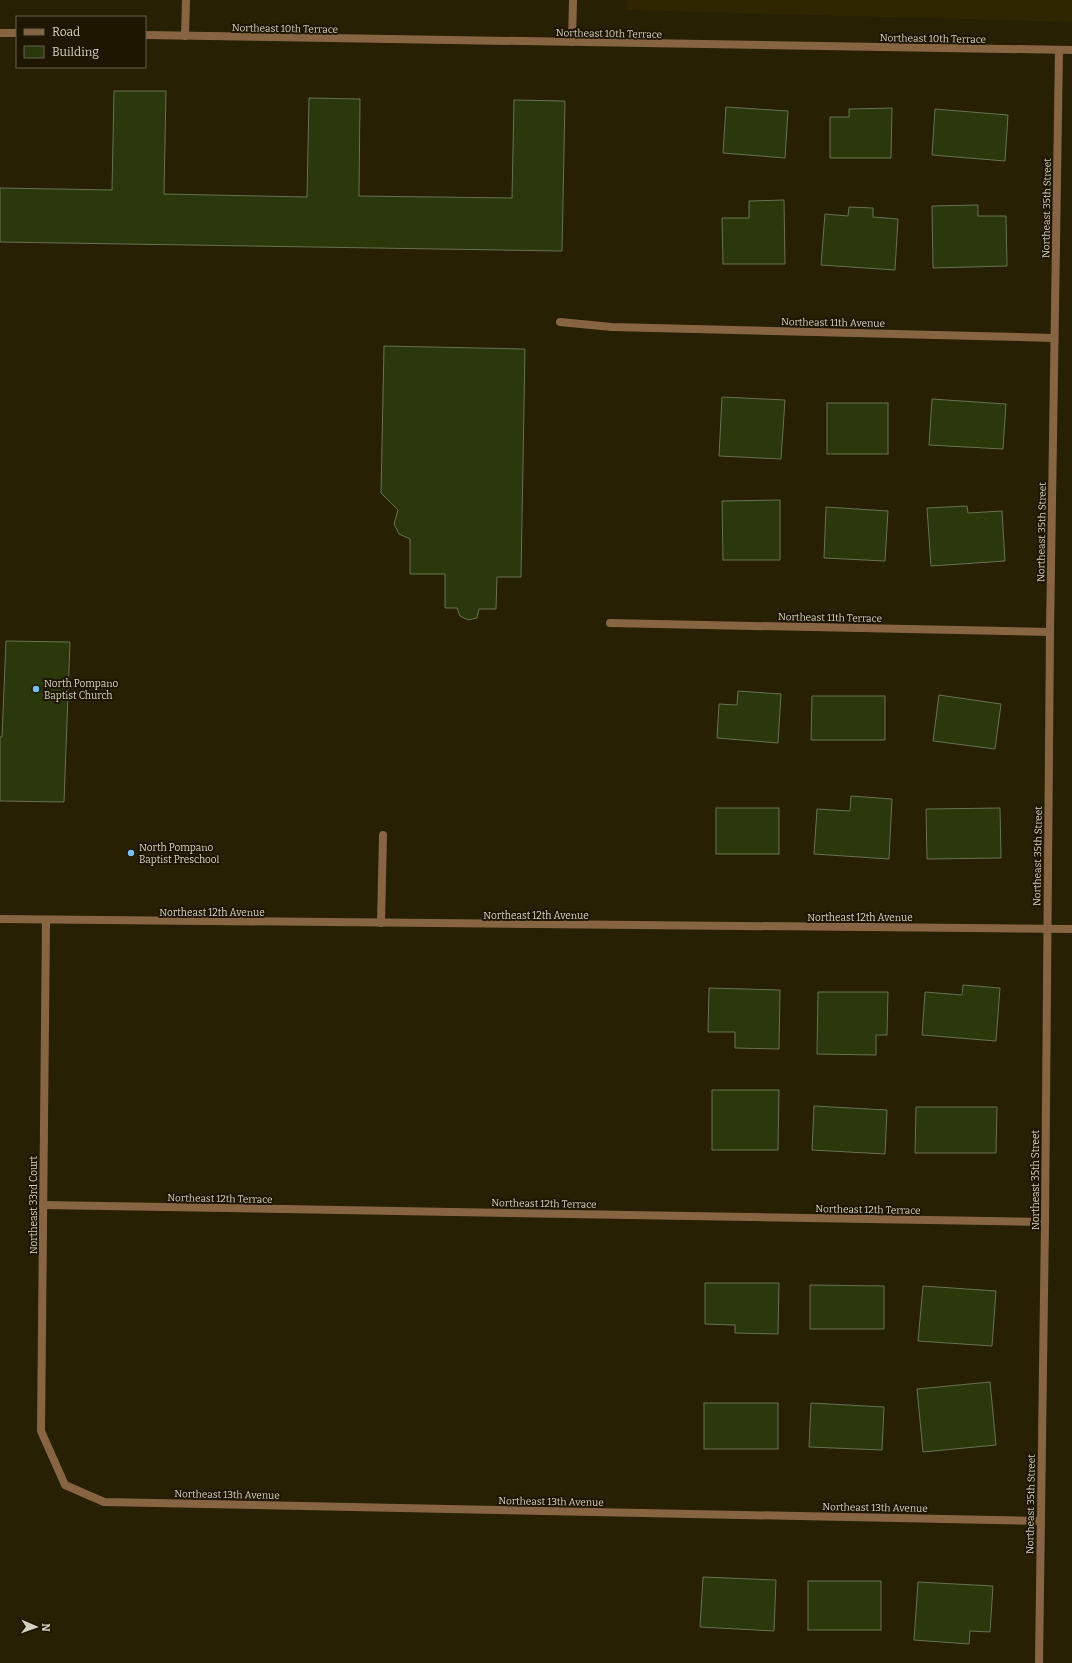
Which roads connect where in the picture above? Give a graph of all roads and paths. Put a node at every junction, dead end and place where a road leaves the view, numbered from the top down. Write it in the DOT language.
graph roads {
  1 [pos="186,0"];
  2 [pos="573,0"];
  3 [pos="0,33"];
  4 [pos="16,33"];
  5 [pos="146,35"];
  6 [pos="185,36"];
  7 [pos="572,42"];
  8 [pos="1059,50"];
  9 [pos="1072,50"];
  10 [pos="560,322"];
  11 [pos="1054,338"];
  12 [pos="610,623"];
  13 [pos="1050,632"];
  14 [pos="383,835"];
  15 [pos="0,919"];
  16 [pos="46,921"];
  17 [pos="381,923"];
  18 [pos="1046,929"];
  19 [pos="1072,929"];
  20 [pos="43,1204"];
  21 [pos="1045,1222"];
  22 [pos="65,1484"];
  23 [pos="1040,1521"];
  24 [pos="1039,1663"];
  1 -- 6 [label="street"];
  2 -- 7 [label="street"];
  3 -- 4 [label="street"];
  5 -- 6 [label="street, Northeast 10th Terrace"];
  6 -- 7 [label="street, Northeast 10th Terrace"];
  7 -- 8 [label="street, Northeast 10th Terrace"];
  8 -- 9 [label="street, Northeast 10th Terrace"];
  8 -- 11 [label="street, Northeast 35th Street"];
  10 -- 11 [label="street, Northeast 11th Avenue"];
  11 -- 13 [label="street, Northeast 35th Street"];
  12 -- 13 [label="street, Northeast 11th Terrace"];
  13 -- 18 [label="street, Northeast 35th Street"];
  14 -- 17 [label="street"];
  15 -- 16 [label="street, Northeast 12th Avenue"];
  16 -- 17 [label="street, Northeast 12th Avenue"];
  16 -- 20 [label="street, Northeast 33rd Court"];
  17 -- 18 [label="street, Northeast 12th Avenue"];
  18 -- 19 [label="street, Northeast 12th Avenue"];
  18 -- 21 [label="street, Northeast 35th Street"];
  20 -- 21 [label="street, Northeast 12th Terrace"];
  20 -- 22 [label="street, Northeast 33rd Court"];
  21 -- 23 [label="street, Northeast 35th Street"];
  22 -- 23 [label="street, Northeast 13th Avenue"];
  23 -- 24 [label="street, Northeast 35th Street"];
}
